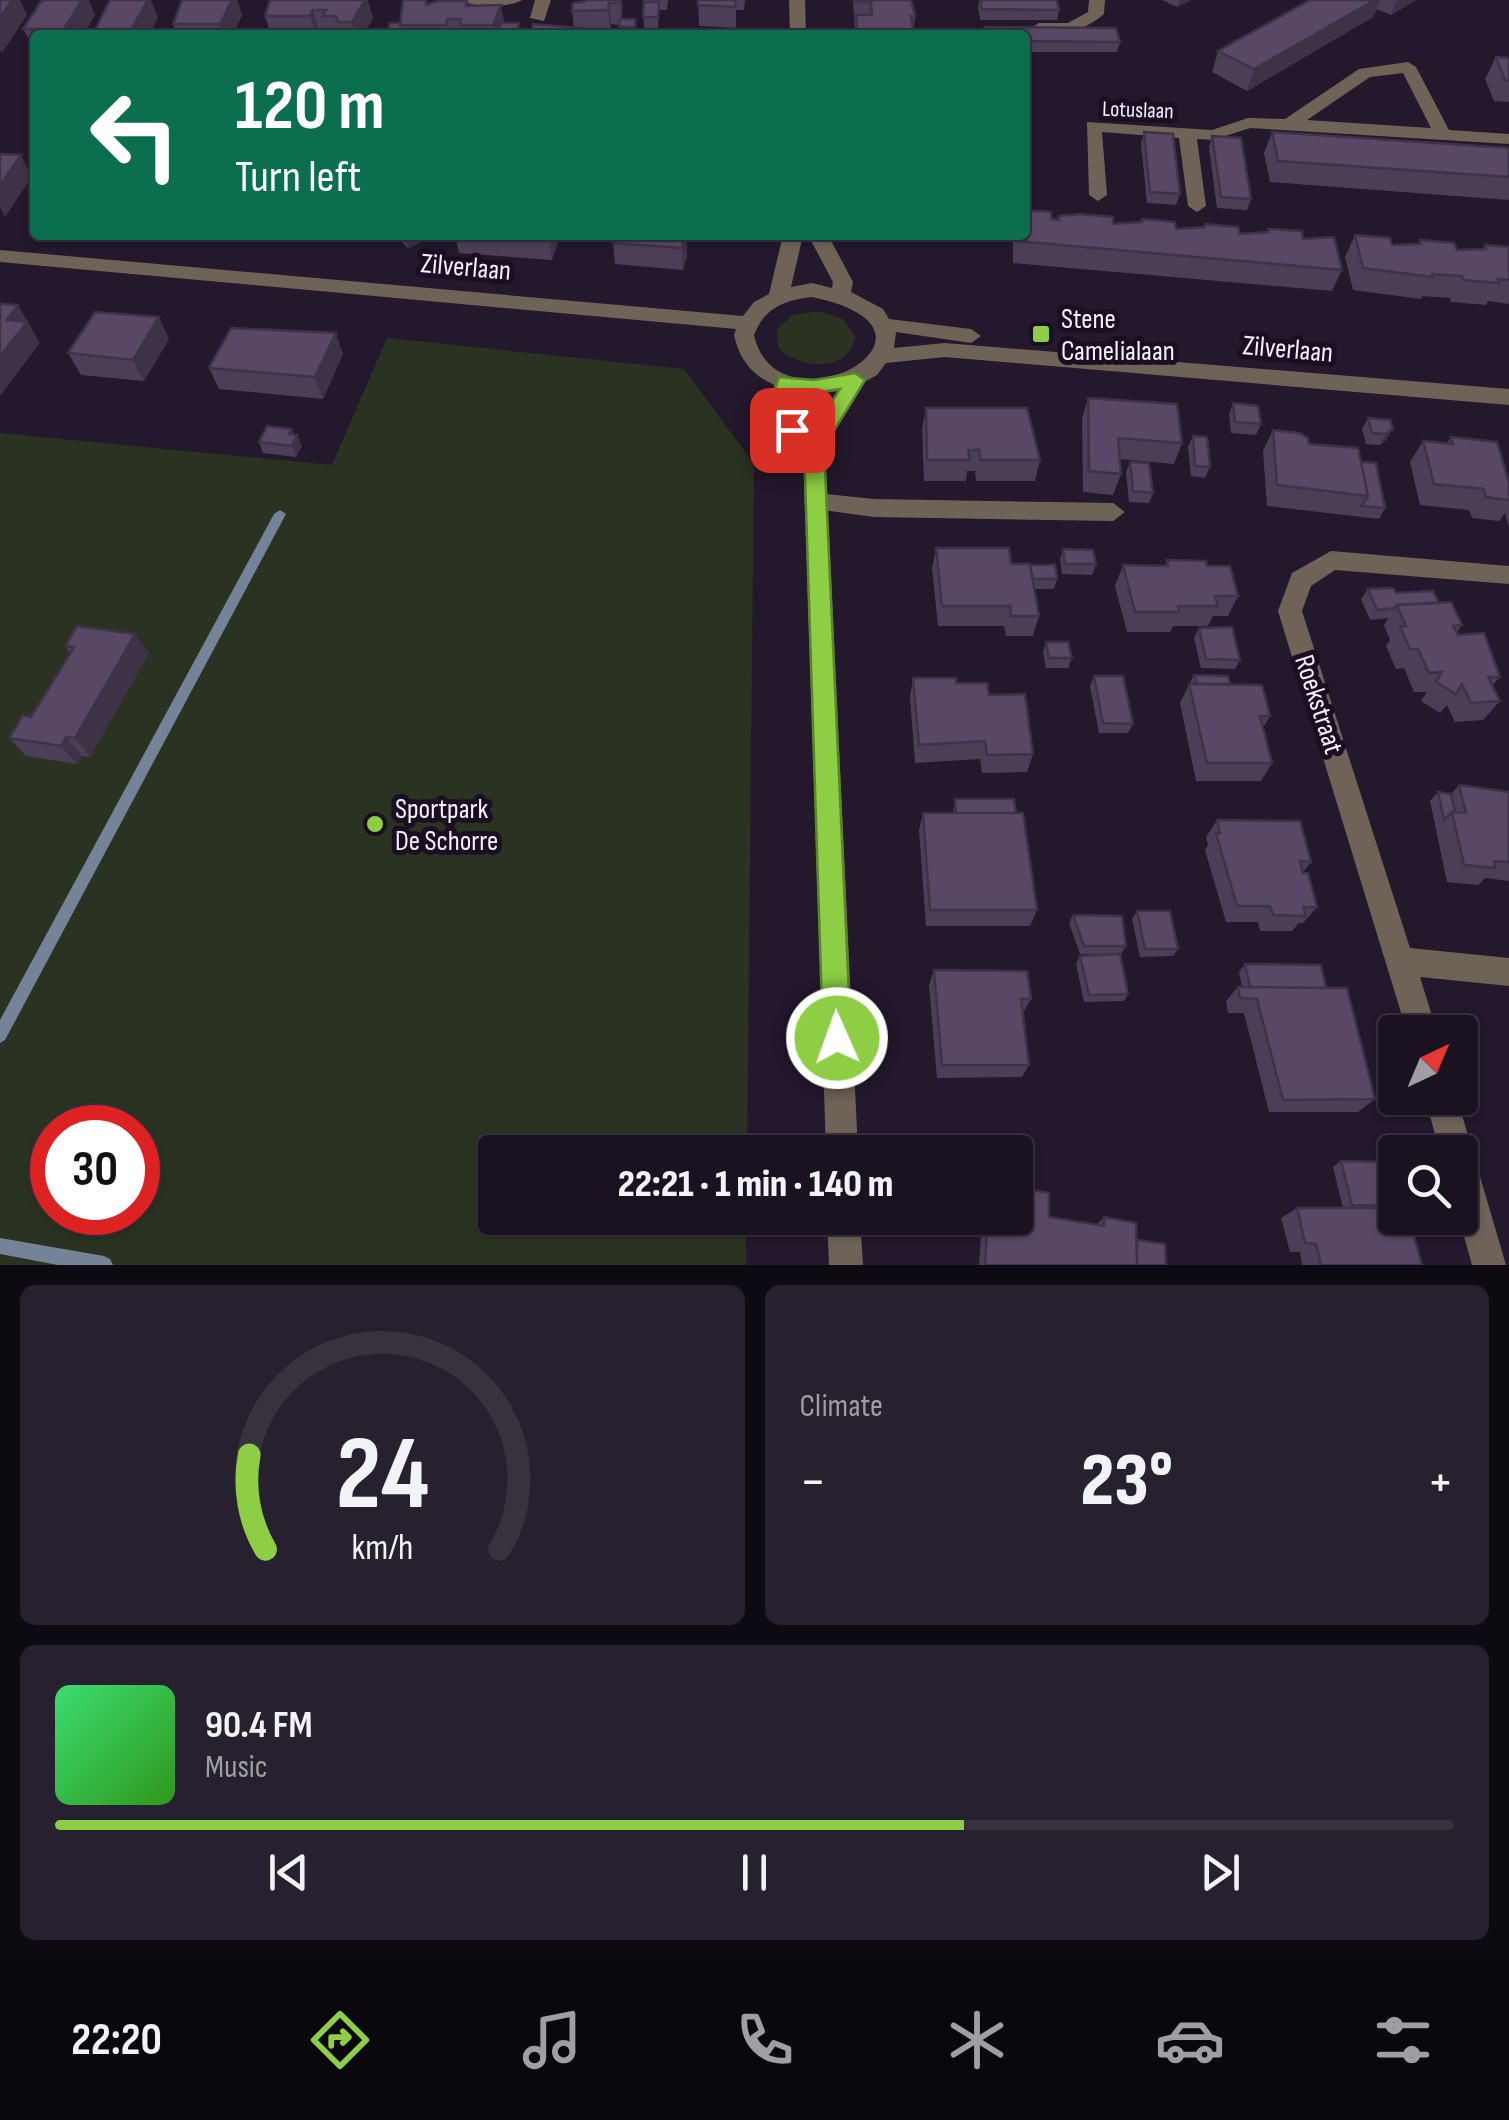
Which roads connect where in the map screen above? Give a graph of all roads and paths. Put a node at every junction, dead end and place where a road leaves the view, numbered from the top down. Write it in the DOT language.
graph roads {
  1 [pos="469,0"];
  2 [pos="514,0"];
  3 [pos="543,0"];
  4 [pos="797,0"];
  5 [pos="1097,0"];
  6 [pos="538,18"];
  7 [pos="1020,28"];
  8 [pos="798,30"];
  9 [pos="1289,124"];
  10 [pos="1187,133"];
  11 [pos="1442,135"];
  12 [pos="1509,139"];
  13 [pos="1098,195"];
  14 [pos="1197,206"];
  15 [pos="792,240"];
  16 [pos="821,240"];
  17 [pos="0,256"];
  18 [pos="841,294"];
  19 [pos="779,296"];
  20 [pos="748,323"];
  21 [pos="885,326"];
  22 [pos="884,356"];
  23 [pos="855,380"];
  24 [pos="786,382"];
  25 [pos="1509,382"];
  26 [pos="1509,397"];
  27 [pos="814,445"];
  28 [pos="816,502"];
  29 [pos="1113,512"];
  30 [pos="1509,576"];
  31 [pos="1401,960"];
  32 [pos="1509,972"];
  33 [pos="1417,1015"];
  34 [pos="841,1135"];
  35 [pos="1478,1227"];
  36 [pos="845,1235"];
  37 [pos="846,1265"];
  38 [pos="1489,1265"];
  1 -- 2 [label="street"];
  3 -- 6 [label="street"];
  4 -- 8 [label="street"];
  5 -- 7 [label="street"];
  9 -- 10 [label="street, Lotuslaan"];
  9 -- 11 [label="street, Lotuslaan"];
  9 -- 11 [label="street"];
  10 -- 13 [label="street, Lotuslaan"];
  10 -- 14 [label="street, Lotuslaan"];
  11 -- 12 [label="street, Lotuslaan"];
  15 -- 19 [label="street"];
  16 -- 18 [label="street"];
  17 -- 20 [label="street, Zilverlaan"];
  18 -- 19 [label="street"];
  18 -- 21 [label="street"];
  19 -- 20 [label="street"];
  20 -- 24 [label="street"];
  21 -- 22 [label="street"];
  21 -- 25 [label="street, Zilverlaan"];
  22 -- 23 [label="street"];
  22 -- 26 [label="street, Zilverlaan"];
  23 -- 24 [label="street"];
  23 -- 27 [label="street"];
  24 -- 27 [label="street"];
  27 -- 28 [label="street"];
  28 -- 29 [label="street"];
  28 -- 34 [label="street"];
  30 -- 31 [label="street, Roekstraat"];
  31 -- 32 [label="street"];
  31 -- 33 [label="street, Roekstraat"];
  35 -- 38 [label="street"];
  36 -- 37 [label="street"];
}
